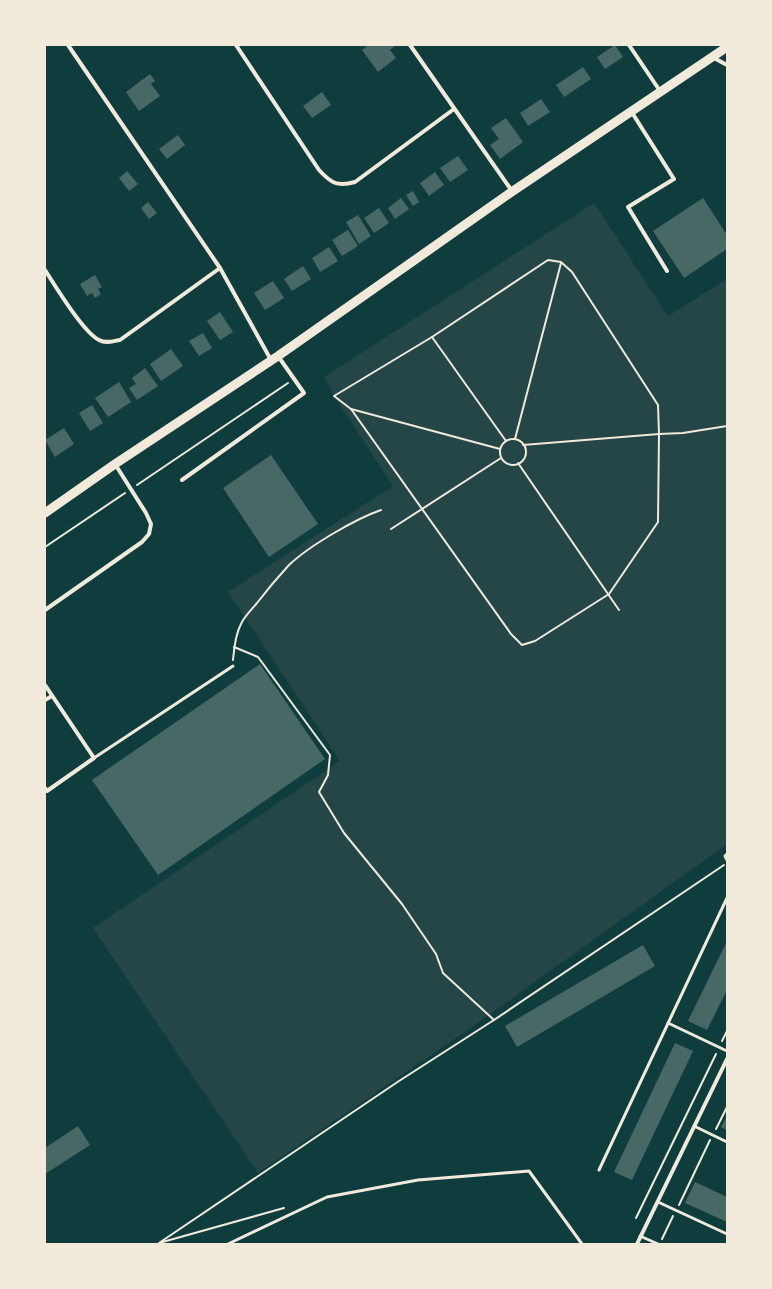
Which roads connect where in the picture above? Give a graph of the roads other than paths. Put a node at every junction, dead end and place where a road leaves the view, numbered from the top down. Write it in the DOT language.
graph roads {
  1 [pos="68,45"];
  2 [pos="236,45"];
  3 [pos="410,45"];
  4 [pos="629,45"];
  5 [pos="727,47"];
  6 [pos="712,57"];
  7 [pos="727,65"];
  8 [pos="660,91"];
  9 [pos="454,109"];
  10 [pos="630,111"];
  11 [pos="513,192"];
  12 [pos="220,268"];
  13 [pos="45,270"];
  14 [pos="667,271"];
  15 [pos="274,358"];
  16 [pos="115,464"];
  17 [pos="182,480"];
  18 [pos="45,513"];
  19 [pos="45,610"];
  20 [pos="233,666"];
  21 [pos="45,685"];
  22 [pos="52,696"];
  23 [pos="45,700"];
  24 [pos="94,758"];
  25 [pos="45,788"];
  26 [pos="727,854"];
  27 [pos="727,860"];
  28 [pos="727,898"];
  29 [pos="668,1023"];
  30 [pos="727,1051"];
  31 [pos="727,1059"];
  32 [pos="694,1126"];
  33 [pos="727,1142"];
  34 [pos="599,1170"];
  35 [pos="658,1202"];
  36 [pos="727,1234"];
  37 [pos="640,1236"];
  38 [pos="228,1244"];
  39 [pos="582,1244"];
  40 [pos="636,1244"];
  41 [pos="658,1244"];
  1 -- 12 [label="street"];
  2 -- 9 [label="street"];
  3 -- 9 [label="street"];
  4 -- 8 [label="street"];
  5 -- 6 [label="main road"];
  6 -- 7 [label="street"];
  6 -- 8 [label="main road"];
  8 -- 10 [label="main road"];
  9 -- 11 [label="street"];
  10 -- 11 [label="main road"];
  10 -- 14 [label="street"];
  11 -- 15 [label="main road"];
  12 -- 13 [label="street"];
  12 -- 15 [label="street"];
  15 -- 16 [label="main road"];
  15 -- 17 [label="street"];
  16 -- 18 [label="main road"];
  16 -- 19 [label="street"];
  20 -- 24 [label="lane"];
  21 -- 22 [label="street"];
  22 -- 23 [label="street"];
  22 -- 24 [label="street"];
  24 -- 25 [label="street"];
  26 -- 27 [label="lane"];
  28 -- 29 [label="lane"];
  29 -- 30 [label="lane"];
  29 -- 34 [label="lane"];
  31 -- 32 [label="street"];
  32 -- 33 [label="lane"];
  32 -- 35 [label="street"];
  35 -- 36 [label="lane"];
  35 -- 37 [label="street"];
  37 -- 40 [label="street"];
  37 -- 41 [label="lane"];
  38 -- 39 [label="lane"];
}
